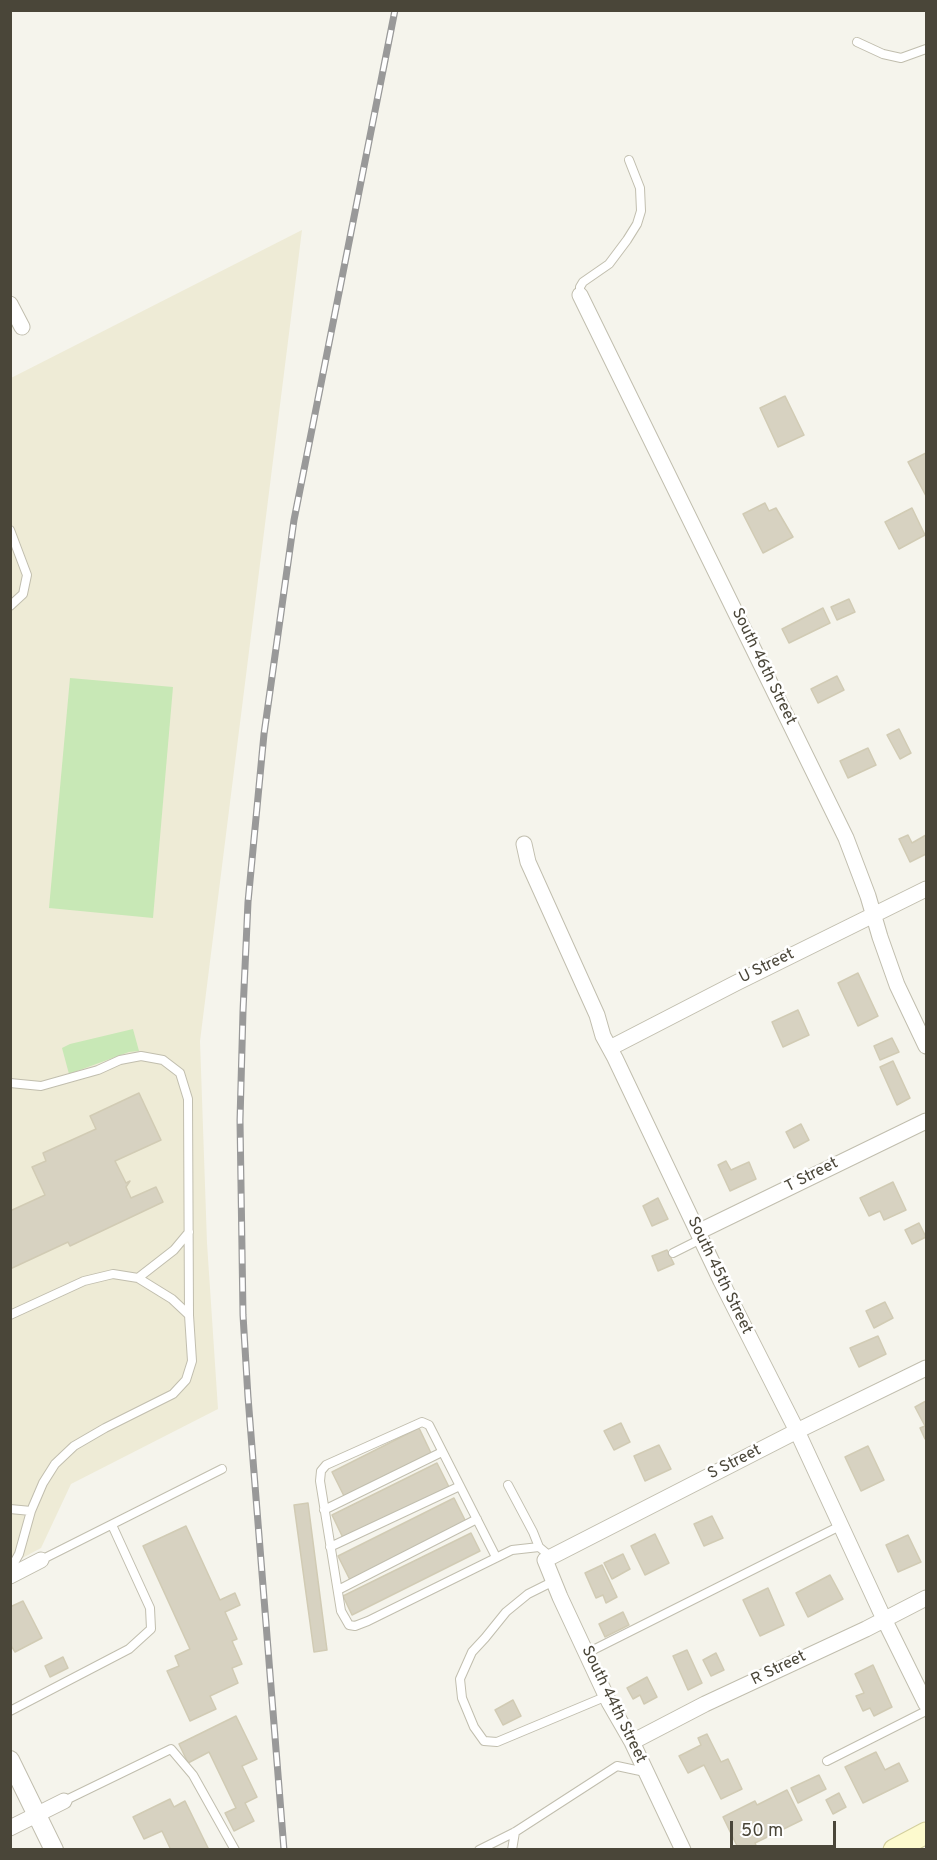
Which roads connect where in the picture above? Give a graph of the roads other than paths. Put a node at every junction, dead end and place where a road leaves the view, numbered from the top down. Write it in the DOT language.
graph roads {
  1 [pos="857,42"];
  2 [pos="927,49"];
  3 [pos="629,160"];
  4 [pos="580,295"];
  5 [pos="10,304"];
  6 [pos="22,327"];
  7 [pos="10,530"];
  8 [pos="10,606"];
  9 [pos="524,843"];
  10 [pos="927,890"];
  11 [pos="874,915"];
  12 [pos="927,1046"];
  13 [pos="610,1048"];
  14 [pos="10,1083"];
  15 [pos="927,1120"];
  16 [pos="189,1232"];
  17 [pos="700,1236"];
  18 [pos="673,1253"];
  19 [pos="138,1278"];
  20 [pos="10,1315"];
  21 [pos="189,1315"];
  22 [pos="927,1368"];
  23 [pos="797,1431"];
  24 [pos="442,1452"];
  25 [pos="222,1469"];
  26 [pos="508,1485"];
  27 [pos="460,1486"];
  28 [pos="10,1509"];
  29 [pos="324,1510"];
  30 [pos="31,1511"];
  31 [pos="477,1520"];
  32 [pos="112,1525"];
  33 [pos="842,1525"];
  34 [pos="330,1547"];
  35 [pos="545,1555"];
  36 [pos="496,1557"];
  37 [pos="41,1560"];
  38 [pos="10,1570"];
  39 [pos="10,1576"];
  40 [pos="554,1581"];
  41 [pos="338,1590"];
  42 [pos="927,1598"];
  43 [pos="884,1619"];
  44 [pos="587,1653"];
  45 [pos="607,1696"];
  46 [pos="927,1704"];
  47 [pos="10,1711"];
  48 [pos="927,1711"];
  49 [pos="632,1742"];
  50 [pos="10,1760"];
  51 [pos="828,1761"];
  52 [pos="646,1773"];
  53 [pos="64,1802"];
  54 [pos="37,1815"];
  55 [pos="10,1828"];
  56 [pos="515,1832"];
  57 [pos="927,1833"];
  58 [pos="54,1850"];
  59 [pos="235,1850"];
  60 [pos="479,1850"];
  61 [pos="512,1850"];
  62 [pos="683,1850"];
  63 [pos="894,1850"];
  1 -- 2 [label="lane"];
  3 -- 4 [label="lane"];
  4 -- 11 [label="street, South 46th Street"];
  5 -- 6 [label="street"];
  7 -- 8 [label="lane"];
  9 -- 13 [label="street, South 45th Street"];
  10 -- 11 [label="street, U Street"];
  11 -- 12 [label="street, South 46th Street"];
  11 -- 13 [label="street, U Street"];
  13 -- 17 [label="street, South 45th Street"];
  14 -- 16 [label="lane"];
  15 -- 17 [label="street, T Street"];
  16 -- 19 [label="lane"];
  16 -- 21 [label="lane"];
  17 -- 18 [label="lane"];
  17 -- 23 [label="street, South 45th Street"];
  19 -- 20 [label="lane"];
  19 -- 21 [label="lane"];
  21 -- 30 [label="lane"];
  22 -- 23 [label="street, S Street"];
  23 -- 33 [label="street, South 45th Street"];
  23 -- 35 [label="street, S Street"];
  24 -- 27 [label="lane"];
  24 -- 29 [label="lane"];
  24 -- 29 [label="lane"];
  25 -- 32 [label="lane"];
  26 -- 35 [label="lane"];
  27 -- 31 [label="lane"];
  27 -- 34 [label="lane"];
  28 -- 30 [label="lane"];
  29 -- 34 [label="lane"];
  30 -- 38 [label="lane"];
  31 -- 36 [label="lane"];
  31 -- 41 [label="lane"];
  32 -- 37 [label="lane"];
  32 -- 47 [label="lane"];
  33 -- 43 [label="street, South 45th Street"];
  33 -- 44 [label="lane"];
  34 -- 41 [label="lane"];
  35 -- 36 [label="lane"];
  35 -- 40 [label="street, South 44th Street"];
  36 -- 41 [label="lane"];
  37 -- 39 [label="street"];
  40 -- 44 [label="street, South 44th Street"];
  40 -- 45 [label="lane"];
  42 -- 43 [label="street, R Street"];
  43 -- 46 [label="street, South 45th Street"];
  43 -- 49 [label="street, R Street"];
  44 -- 45 [label="street, South 44th Street"];
  45 -- 49 [label="street, South 44th Street"];
  48 -- 51 [label="lane"];
  49 -- 52 [label="street, South 44th Street"];
  50 -- 54 [label="street"];
  52 -- 56 [label="lane"];
  52 -- 62 [label="street, South 44th Street"];
  53 -- 54 [label="street"];
  53 -- 59 [label="lane"];
  54 -- 55 [label="street"];
  54 -- 58 [label="street"];
  56 -- 60 [label="lane"];
  56 -- 61 [label="lane"];
  57 -- 63 [label="main road"];
}
